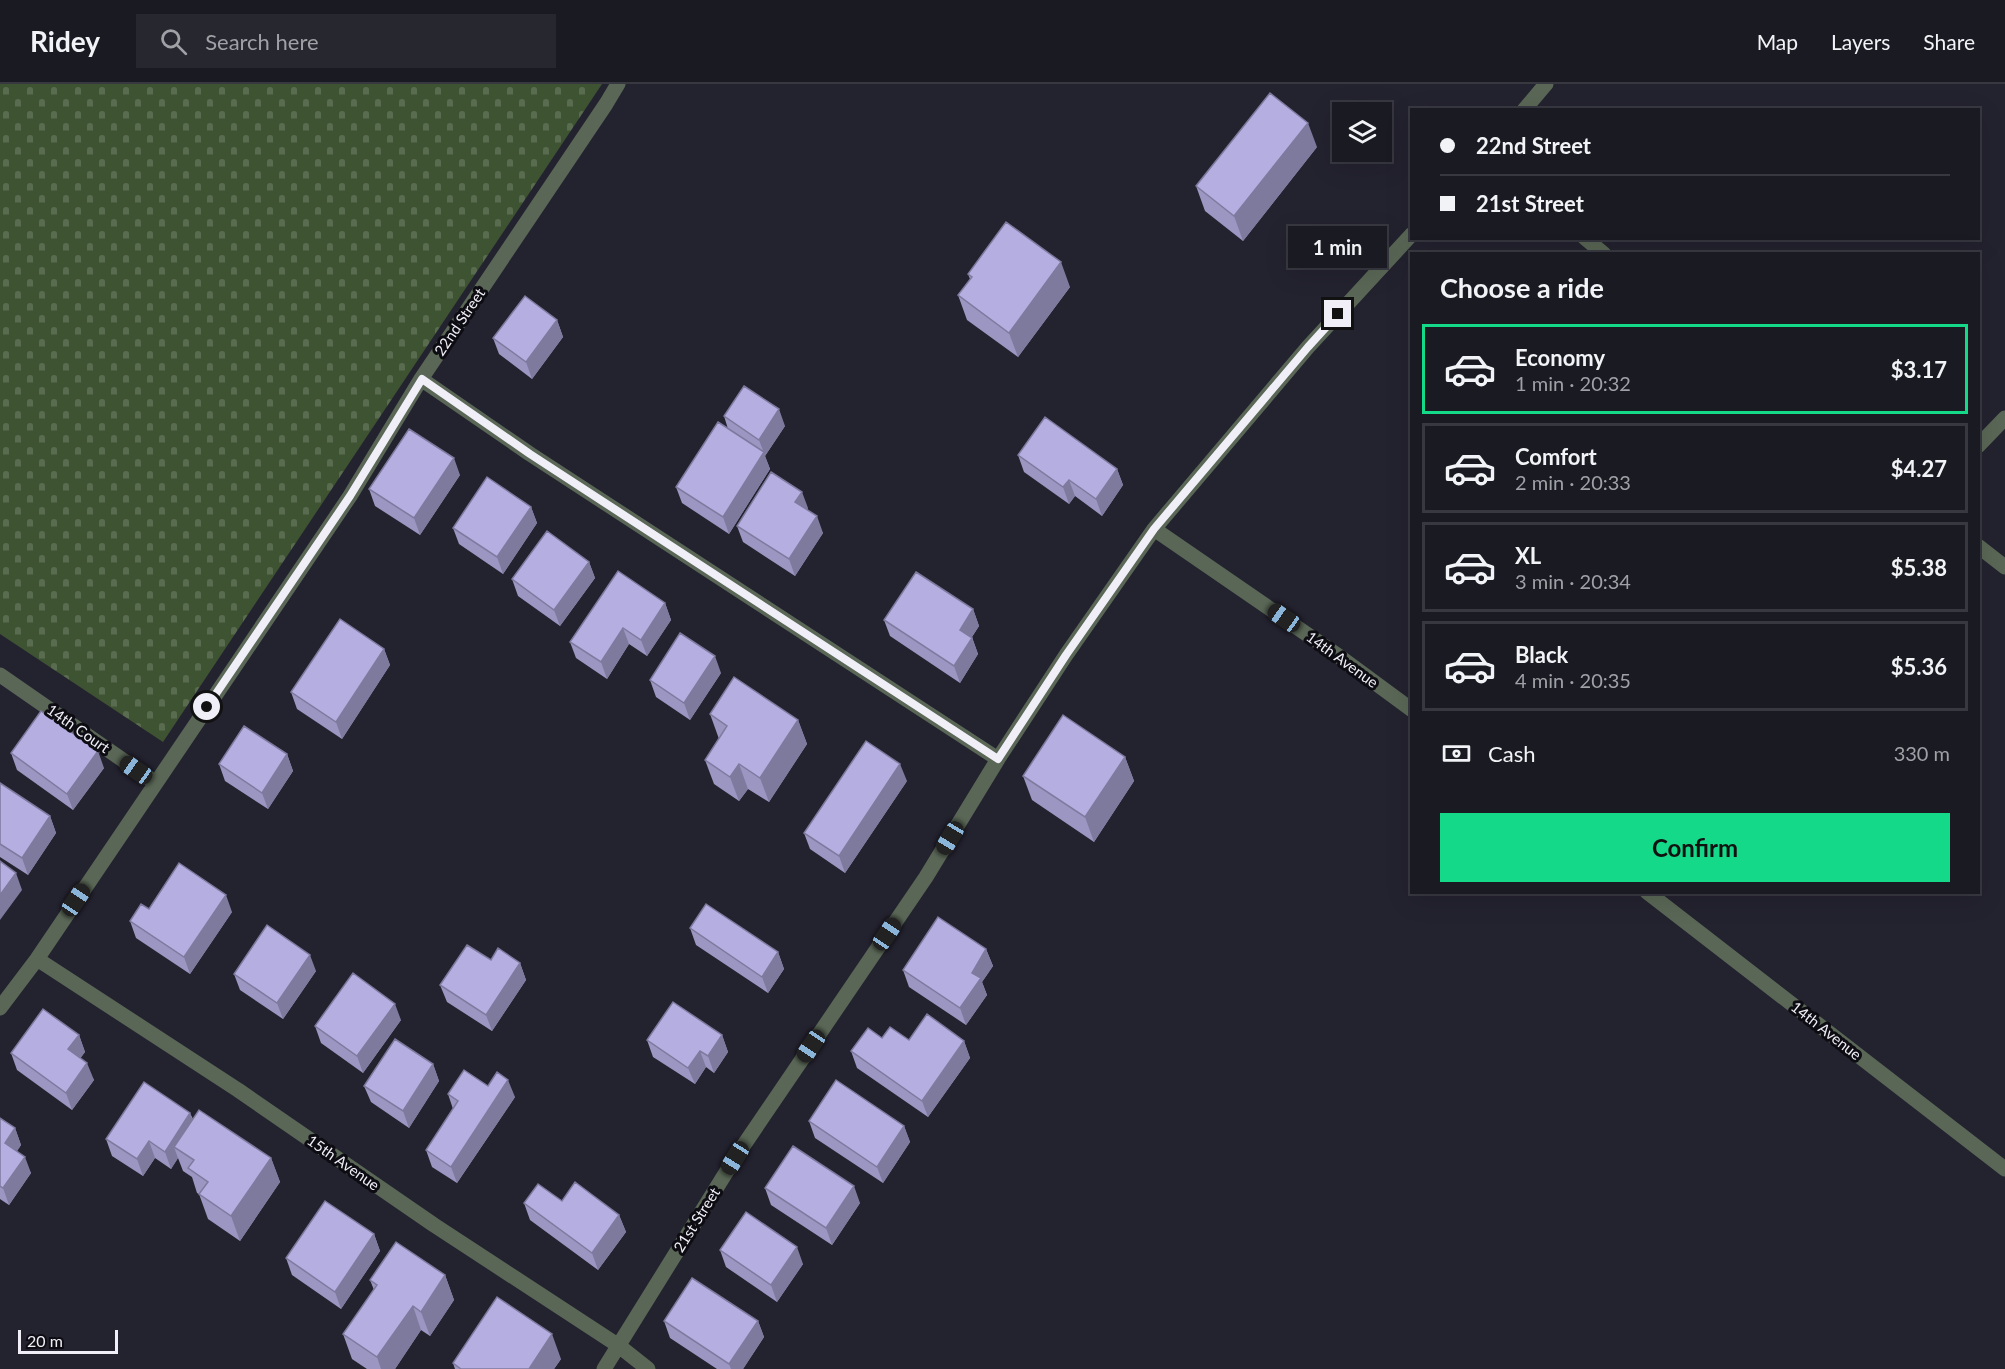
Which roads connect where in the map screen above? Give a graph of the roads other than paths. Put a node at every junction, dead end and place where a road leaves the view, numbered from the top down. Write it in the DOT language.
graph roads {
  1 [pos="618,84"];
  2 [pos="1546,84"];
  3 [pos="1526,108"];
  4 [pos="1410,236"];
  5 [pos="1587,240"];
  6 [pos="1602,252"];
  7 [pos="422,379"];
  8 [pos="2005,418"];
  9 [pos="1980,444"];
  10 [pos="1154,529"];
  11 [pos="1980,548"];
  12 [pos="2005,567"];
  13 [pos="0,675"];
  14 [pos="1410,709"];
  15 [pos="998,759"];
  16 [pos="156,783"];
  17 [pos="1650,894"];
  18 [pos="37,959"];
  19 [pos="0,1007"];
  20 [pos="2005,1169"];
  21 [pos="619,1346"];
  22 [pos="604,1369"];
  23 [pos="648,1369"];
  1 -- 7 [label="street, 22nd Street"];
  2 -- 3 [label="street"];
  4 -- 10 [label="street, 21st Street"];
  5 -- 6 [label="street"];
  7 -- 15 [label="street"];
  7 -- 16 [label="street, 22nd Street"];
  8 -- 9 [label="street"];
  10 -- 14 [label="street, 14th Avenue"];
  10 -- 15 [label="street, 21st Street"];
  11 -- 12 [label="street"];
  13 -- 16 [label="street, 14th Court"];
  15 -- 21 [label="street, 21st Street"];
  16 -- 18 [label="street, 22nd Street"];
  17 -- 20 [label="street, 14th Avenue"];
  18 -- 19 [label="street, 22nd Street"];
  18 -- 21 [label="street, 15th Avenue"];
  21 -- 22 [label="street, 21st Street"];
  21 -- 23 [label="street, 15th Avenue"];
}
